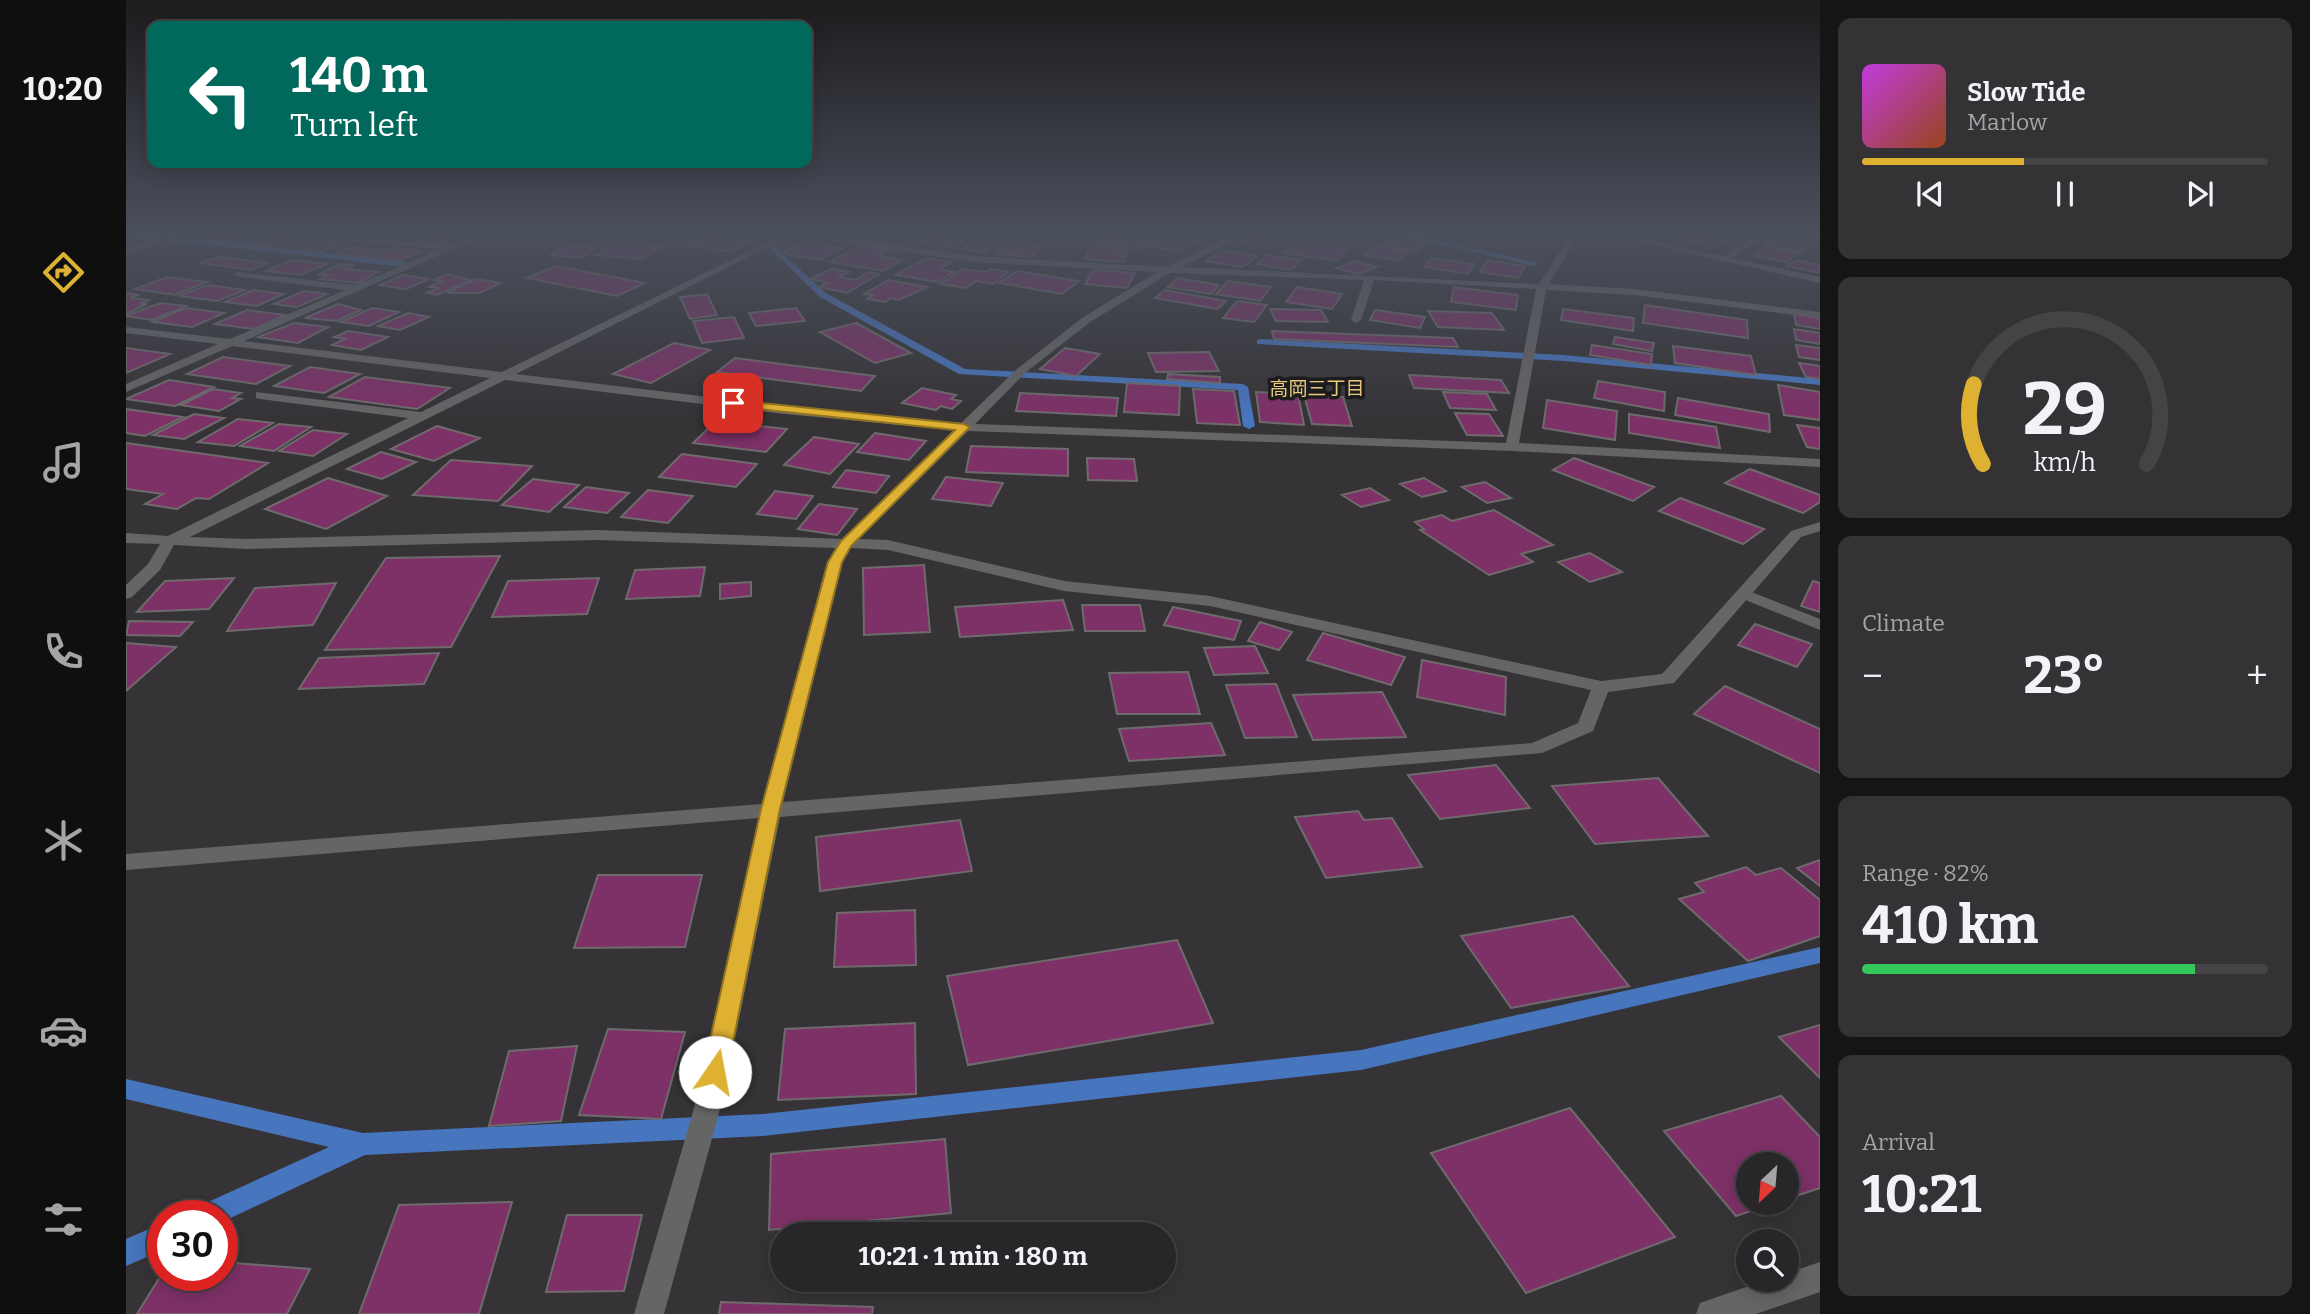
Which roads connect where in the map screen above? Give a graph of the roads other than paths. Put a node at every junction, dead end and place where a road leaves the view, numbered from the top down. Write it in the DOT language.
graph roads {
  1 [pos="344,294"];
  2 [pos="667,294"];
  3 [pos="1128,294"];
  4 [pos="1365,294"];
  5 [pos="1541,294"];
  6 [pos="1653,294"];
  7 [pos="1820,315"];
  8 [pos="1356,320"];
  9 [pos="126,330"];
  10 [pos="232,342"];
  11 [pos="500,376"];
  12 [pos="126,388"];
  13 [pos="260,396"];
  14 [pos="424,416"];
  15 [pos="964,427"];
  16 [pos="1512,447"];
  17 [pos="1820,463"];
  18 [pos="1820,526"];
  19 [pos="126,538"];
  20 [pos="169,541"];
  21 [pos="846,544"];
  22 [pos="126,594"];
  23 [pos="1744,594"];
  24 [pos="1820,625"];
  25 [pos="1601,687"];
  26 [pos="771,809"];
  27 [pos="126,862"];
  28 [pos="1820,1277"];
  29 [pos="649,1314"];
  30 [pos="1711,1314"];
  1 -- 10 [label="street"];
  2 -- 11 [label="street"];
  3 -- 15 [label="street"];
  4 -- 8 [label="street"];
  5 -- 16 [label="street"];
  6 -- 7 [label="street"];
  9 -- 10 [label="street"];
  10 -- 11 [label="street"];
  10 -- 12 [label="street"];
  11 -- 14 [label="street"];
  11 -- 15 [label="street"];
  13 -- 14 [label="street"];
  14 -- 20 [label="street"];
  15 -- 16 [label="street"];
  15 -- 21 [label="street"];
  16 -- 17 [label="street"];
  18 -- 23 [label="street"];
  19 -- 20 [label="street"];
  20 -- 21 [label="street"];
  20 -- 22 [label="street"];
  21 -- 25 [label="street"];
  21 -- 26 [label="street"];
  23 -- 24 [label="street"];
  23 -- 25 [label="street"];
  25 -- 26 [label="street"];
  26 -- 27 [label="street"];
  26 -- 29 [label="street"];
  28 -- 30 [label="street"];
}
